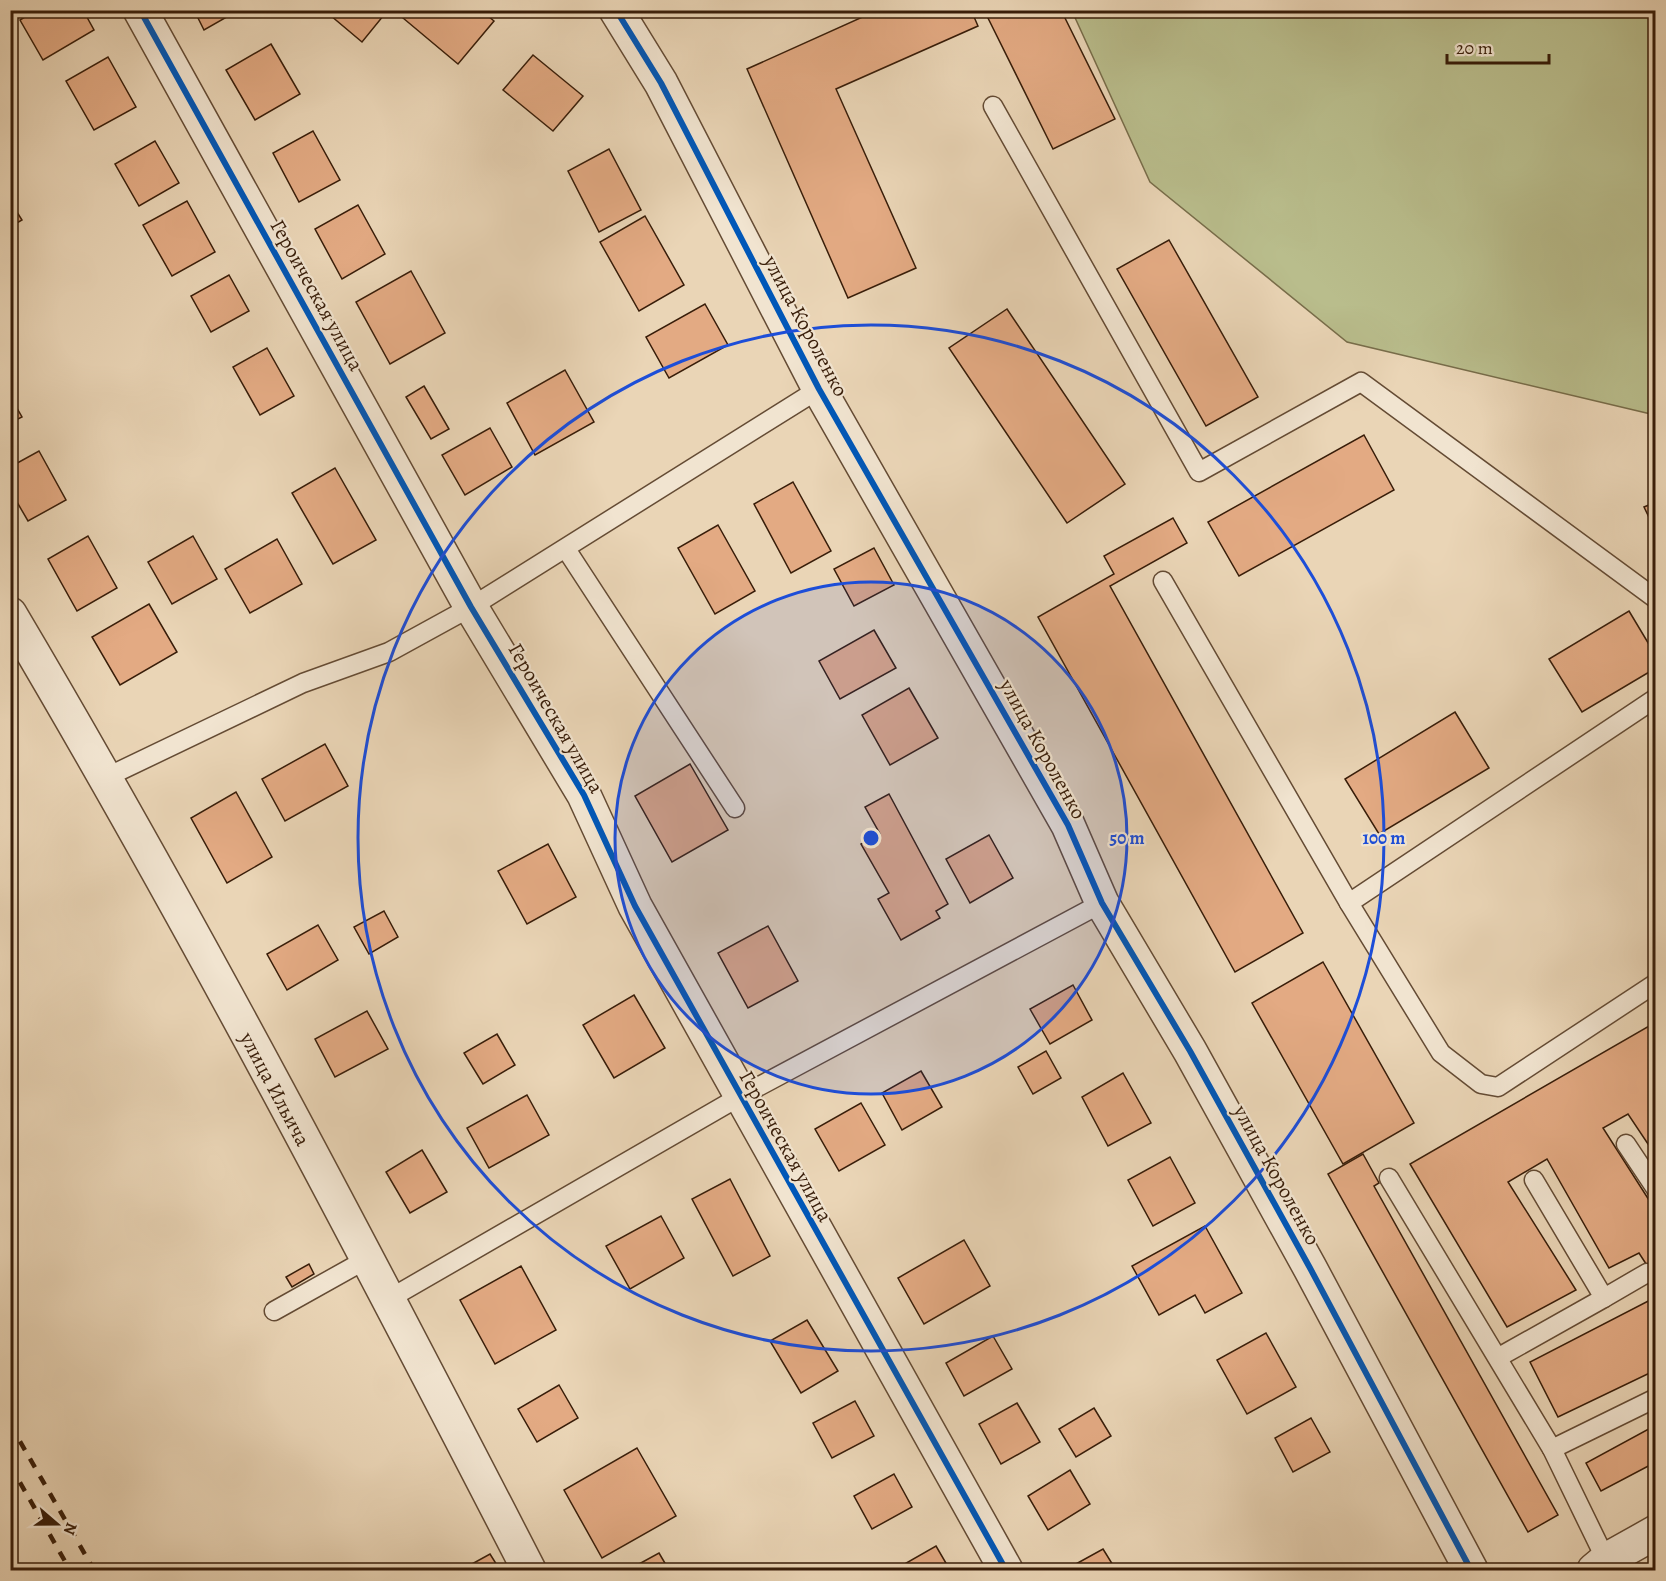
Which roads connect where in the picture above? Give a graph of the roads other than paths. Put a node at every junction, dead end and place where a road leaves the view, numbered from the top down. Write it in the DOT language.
graph roads {
  1 [pos="140,10"];
  2 [pos="616,10"];
  3 [pos="993,106"];
  4 [pos="819,389"];
  5 [pos="566,549"];
  6 [pos="1163,581"];
  7 [pos="1656,599"];
  8 [pos="471,607"];
  9 [pos="10,614"];
  10 [pos="1656,698"];
  11 [pos="107,777"];
  12 [pos="735,808"];
  13 [pos="1102,903"];
  14 [pos="1350,903"];
  15 [pos="1656,983"];
  16 [pos="740,1097"];
  17 [pos="1626,1144"];
  18 [pos="1389,1178"];
  19 [pos="1534,1179"];
  20 [pos="1656,1189"];
  21 [pos="367,1259"];
  22 [pos="1647,1274"];
  23 [pos="1604,1298"];
  24 [pos="389,1299"];
  25 [pos="274,1311"];
  26 [pos="1499,1357"];
  27 [pos="1656,1398"];
  28 [pos="1552,1449"];
  29 [pos="1656,1532"];
  30 [pos="1600,1565"];
  31 [pos="529,1570"];
  32 [pos="1006,1570"];
  33 [pos="1471,1570"];
  1 -- 8 [label="street, Героическая улица"];
  2 -- 4 [label="street, улица Короленко"];
  3 -- 7 [label="lane"];
  4 -- 5 [label="lane"];
  4 -- 13 [label="street, улица Короленко"];
  5 -- 8 [label="lane"];
  5 -- 12 [label="lane"];
  6 -- 14 [label="lane"];
  8 -- 11 [label="lane"];
  8 -- 16 [label="street, Героическая улица"];
  9 -- 11 [label="street, улица Ильича"];
  10 -- 14 [label="lane"];
  11 -- 21 [label="street, улица Ильича"];
  13 -- 16 [label="lane"];
  13 -- 33 [label="street, улица Короленко"];
  14 -- 15 [label="lane"];
  16 -- 24 [label="lane"];
  16 -- 32 [label="street, Героическая улица"];
  17 -- 20 [label="lane"];
  18 -- 26 [label="lane"];
  19 -- 23 [label="lane"];
  21 -- 24 [label="street, улица Ильича"];
  21 -- 25 [label="lane"];
  22 -- 23 [label="lane"];
  23 -- 26 [label="lane"];
  24 -- 31 [label="street, улица Ильича"];
  26 -- 28 [label="lane"];
  27 -- 28 [label="lane"];
  28 -- 30 [label="lane"];
  29 -- 30 [label="street"];
}
